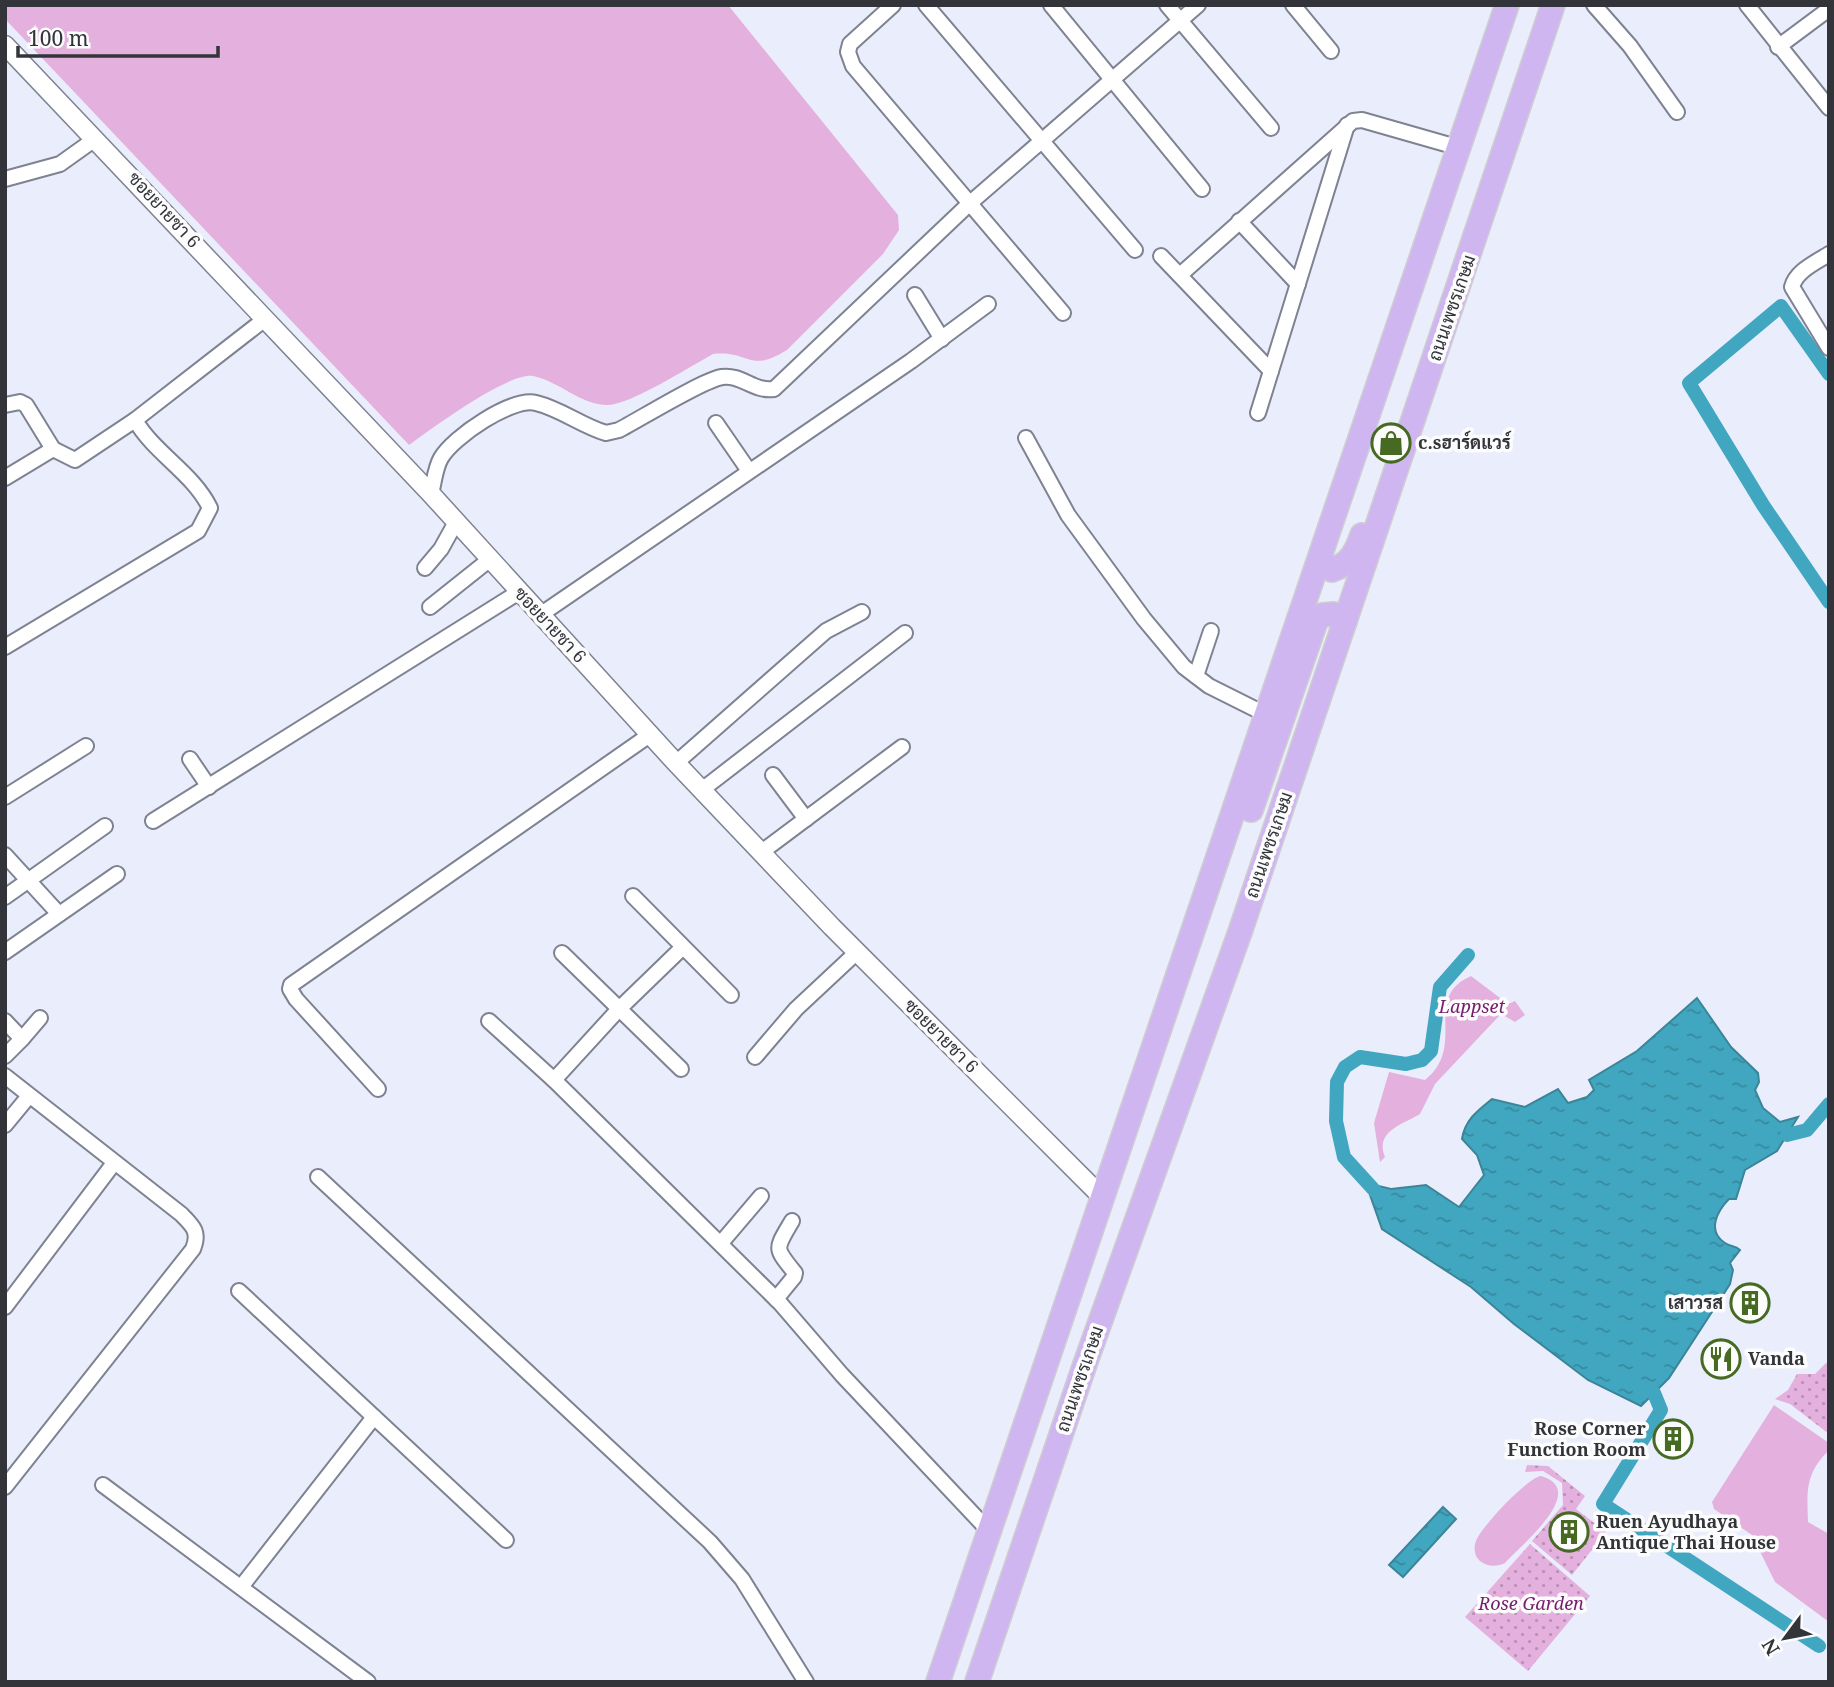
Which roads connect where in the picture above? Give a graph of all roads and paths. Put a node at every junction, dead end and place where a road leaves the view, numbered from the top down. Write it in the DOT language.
graph roads {
  1 [pos="893,5"];
  2 [pos="926,5"];
  3 [pos="1051,5"];
  4 [pos="1167,5"];
  5 [pos="1198,5"];
  6 [pos="1293,5"];
  7 [pos="1507,5"];
  8 [pos="1552,5"];
  9 [pos="1594,5"];
  10 [pos="1747,5"];
  11 [pos="1829,9"];
  12 [pos="1180,20"];
  13 [pos="5,44"];
  14 [pos="1778,47"];
  15 [pos="1331,51"];
  16 [pos="1113,79"];
  17 [pos="1829,108"];
  18 [pos="1677,111"];
  19 [pos="1347,125"];
  20 [pos="1271,128"];
  21 [pos="95,139"];
  22 [pos="1043,139"];
  23 [pos="1460,148"];
  24 [pos="5,179"];
  25 [pos="1202,189"];
  26 [pos="970,204"];
  27 [pos="1239,222"];
  28 [pos="1135,250"];
  29 [pos="1829,254"];
  30 [pos="1161,256"];
  31 [pos="1180,275"];
  32 [pos="1298,284"];
  33 [pos="915,295"];
  34 [pos="988,304"];
  35 [pos="1063,313"];
  36 [pos="265,319"];
  37 [pos="942,339"];
  38 [pos="1829,348"];
  39 [pos="1271,371"];
  40 [pos="1422,396"];
  41 [pos="5,405"];
  42 [pos="1258,413"];
  43 [pos="135,420"];
  44 [pos="716,423"];
  45 [pos="1026,438"];
  46 [pos="53,449"];
  47 [pos="749,471"];
  48 [pos="5,478"];
  49 [pos="430,494"];
  50 [pos="456,522"];
  51 [pos="1320,559"];
  52 [pos="489,560"];
  53 [pos="425,568"];
  54 [pos="519,592"];
  55 [pos="430,607"];
  56 [pos="862,612"];
  57 [pos="540,615"];
  58 [pos="1345,621"];
  59 [pos="1211,631"];
  60 [pos="905,633"];
  61 [pos="5,647"];
  62 [pos="1196,676"];
  63 [pos="1267,715"];
  64 [pos="651,734"];
  65 [pos="86,746"];
  66 [pos="902,747"];
  67 [pos="190,759"];
  68 [pos="676,763"];
  69 [pos="773,775"];
  70 [pos="209,787"];
  71 [pos="703,789"];
  72 [pos="5,797"];
  73 [pos="806,819"];
  74 [pos="153,821"];
  75 [pos="105,826"];
  76 [pos="763,851"];
  77 [pos="5,855"];
  78 [pos="1218,862"];
  79 [pos="117,873"];
  80 [pos="30,879"];
  81 [pos="632,896"];
  82 [pos="5,897"];
  83 [pos="59,914"];
  84 [pos="682,948"];
  85 [pos="5,952"];
  86 [pos="857,952"];
  87 [pos="562,953"];
  88 [pos="731,995"];
  89 [pos="619,1009"];
  90 [pos="40,1018"];
  91 [pos="5,1021"];
  92 [pos="489,1021"];
  93 [pos="22,1039"];
  94 [pos="5,1056"];
  95 [pos="755,1057"];
  96 [pos="681,1069"];
  97 [pos="5,1076"];
  98 [pos="554,1080"];
  99 [pos="378,1089"];
  100 [pos="29,1096"];
  101 [pos="5,1125"];
  102 [pos="114,1163"];
  103 [pos="318,1177"];
  104 [pos="761,1196"];
  105 [pos="1103,1198"];
  106 [pos="792,1221"];
  107 [pos="721,1243"];
  108 [pos="239,1291"];
  109 [pos="8,1298"];
  110 [pos="776,1299"];
  111 [pos="374,1417"];
  112 [pos="103,1485"];
  113 [pos="5,1488"];
  114 [pos="989,1531"];
  115 [pos="506,1540"];
  116 [pos="241,1587"];
  117 [pos="368,1682"];
  118 [pos="806,1682"];
  119 [pos="938,1682"];
  120 [pos="977,1682"];
  1 -- 26 [label="street"];
  2 -- 22 [label="street"];
  3 -- 16 [label="street"];
  4 -- 12 [label="street"];
  5 -- 12 [label="street"];
  6 -- 15 [label="street"];
  7 -- 23 [label="main road, ถนนเพชรเกษม"];
  8 -- 40 [label="main road, ถนนเพชรเกษม"];
  9 -- 18 [label="street"];
  10 -- 14 [label="street"];
  11 -- 14 [label="street"];
  12 -- 16 [label="street"];
  12 -- 20 [label="street"];
  13 -- 21 [label="street, ซอยยายชา 6"];
  14 -- 17 [label="street"];
  16 -- 22 [label="street"];
  16 -- 25 [label="street"];
  19 -- 23 [label="street"];
  19 -- 27 [label="street"];
  19 -- 32 [label="street"];
  21 -- 24 [label="street"];
  21 -- 36 [label="street, ซอยยายชา 6"];
  22 -- 26 [label="street"];
  22 -- 28 [label="street"];
  23 -- 51 [label="main road, ถนนเพชรเกษม"];
  26 -- 35 [label="street"];
  26 -- 49 [label="street"];
  27 -- 31 [label="street"];
  27 -- 32 [label="street"];
  29 -- 38 [label="street"];
  30 -- 31 [label="street"];
  31 -- 39 [label="street"];
  32 -- 39 [label="street"];
  33 -- 37 [label="street"];
  34 -- 37 [label="street"];
  36 -- 43 [label="street"];
  36 -- 49 [label="street, ซอยยายชา 6"];
  37 -- 47 [label="street"];
  39 -- 42 [label="street"];
  40 -- 51 [label="main road"];
  40 -- 58 [label="main road, ถนนเพชรเกษม"];
  41 -- 46 [label="street"];
  43 -- 46 [label="street"];
  43 -- 61 [label="street"];
  44 -- 47 [label="street"];
  45 -- 62 [label="street"];
  46 -- 48 [label="street"];
  47 -- 57 [label="street"];
  49 -- 50 [label="street, ซอยยายชา 6"];
  50 -- 52 [label="street, ซอยยายชา 6"];
  50 -- 53 [label="street"];
  51 -- 63 [label="main road, ถนนเพชรเกษม"];
  52 -- 54 [label="street, ซอยยายชา 6"];
  52 -- 55 [label="street"];
  54 -- 57 [label="street, ซอยยายชา 6"];
  54 -- 70 [label="street"];
  56 -- 68 [label="street"];
  57 -- 64 [label="street, ซอยยายชา 6"];
  58 -- 78 [label="main road"];
  58 -- 120 [label="main road, ถนนเพชรเกษม"];
  59 -- 62 [label="street"];
  60 -- 71 [label="street"];
  62 -- 63 [label="street"];
  63 -- 78 [label="main road, ถนนเพชรเกษม"];
  64 -- 68 [label="street, ซอยยายชา 6"];
  64 -- 99 [label="street"];
  65 -- 72 [label="street"];
  66 -- 73 [label="street"];
  67 -- 70 [label="street"];
  68 -- 71 [label="street, ซอยยายชา 6"];
  69 -- 73 [label="street"];
  70 -- 74 [label="street"];
  71 -- 76 [label="street, ซอยยายชา 6"];
  73 -- 76 [label="street"];
  75 -- 80 [label="street"];
  76 -- 86 [label="street, ซอยยายชา 6"];
  77 -- 80 [label="street"];
  78 -- 105 [label="main road, ถนนเพชรเกษม"];
  79 -- 83 [label="street"];
  80 -- 82 [label="street"];
  80 -- 83 [label="street"];
  81 -- 84 [label="street"];
  83 -- 85 [label="street"];
  84 -- 88 [label="street"];
  84 -- 89 [label="street"];
  86 -- 95 [label="street"];
  86 -- 105 [label="street, ซอยยายชา 6"];
  87 -- 89 [label="street"];
  89 -- 96 [label="street"];
  89 -- 98 [label="street"];
  90 -- 93 [label="street"];
  91 -- 93 [label="street"];
  92 -- 98 [label="street"];
  93 -- 94 [label="street"];
  97 -- 100 [label="street"];
  98 -- 107 [label="street"];
  100 -- 101 [label="street"];
  100 -- 102 [label="street"];
  102 -- 109 [label="street"];
  102 -- 113 [label="street"];
  103 -- 118 [label="street"];
  104 -- 107 [label="street"];
  105 -- 114 [label="main road, ถนนเพชรเกษม"];
  106 -- 110 [label="street"];
  107 -- 110 [label="street"];
  108 -- 111 [label="street"];
  110 -- 114 [label="street"];
  111 -- 115 [label="street"];
  111 -- 116 [label="street"];
  112 -- 116 [label="street"];
  114 -- 119 [label="main road, ถนนเพชรเกษม"];
  116 -- 117 [label="street"];
}
